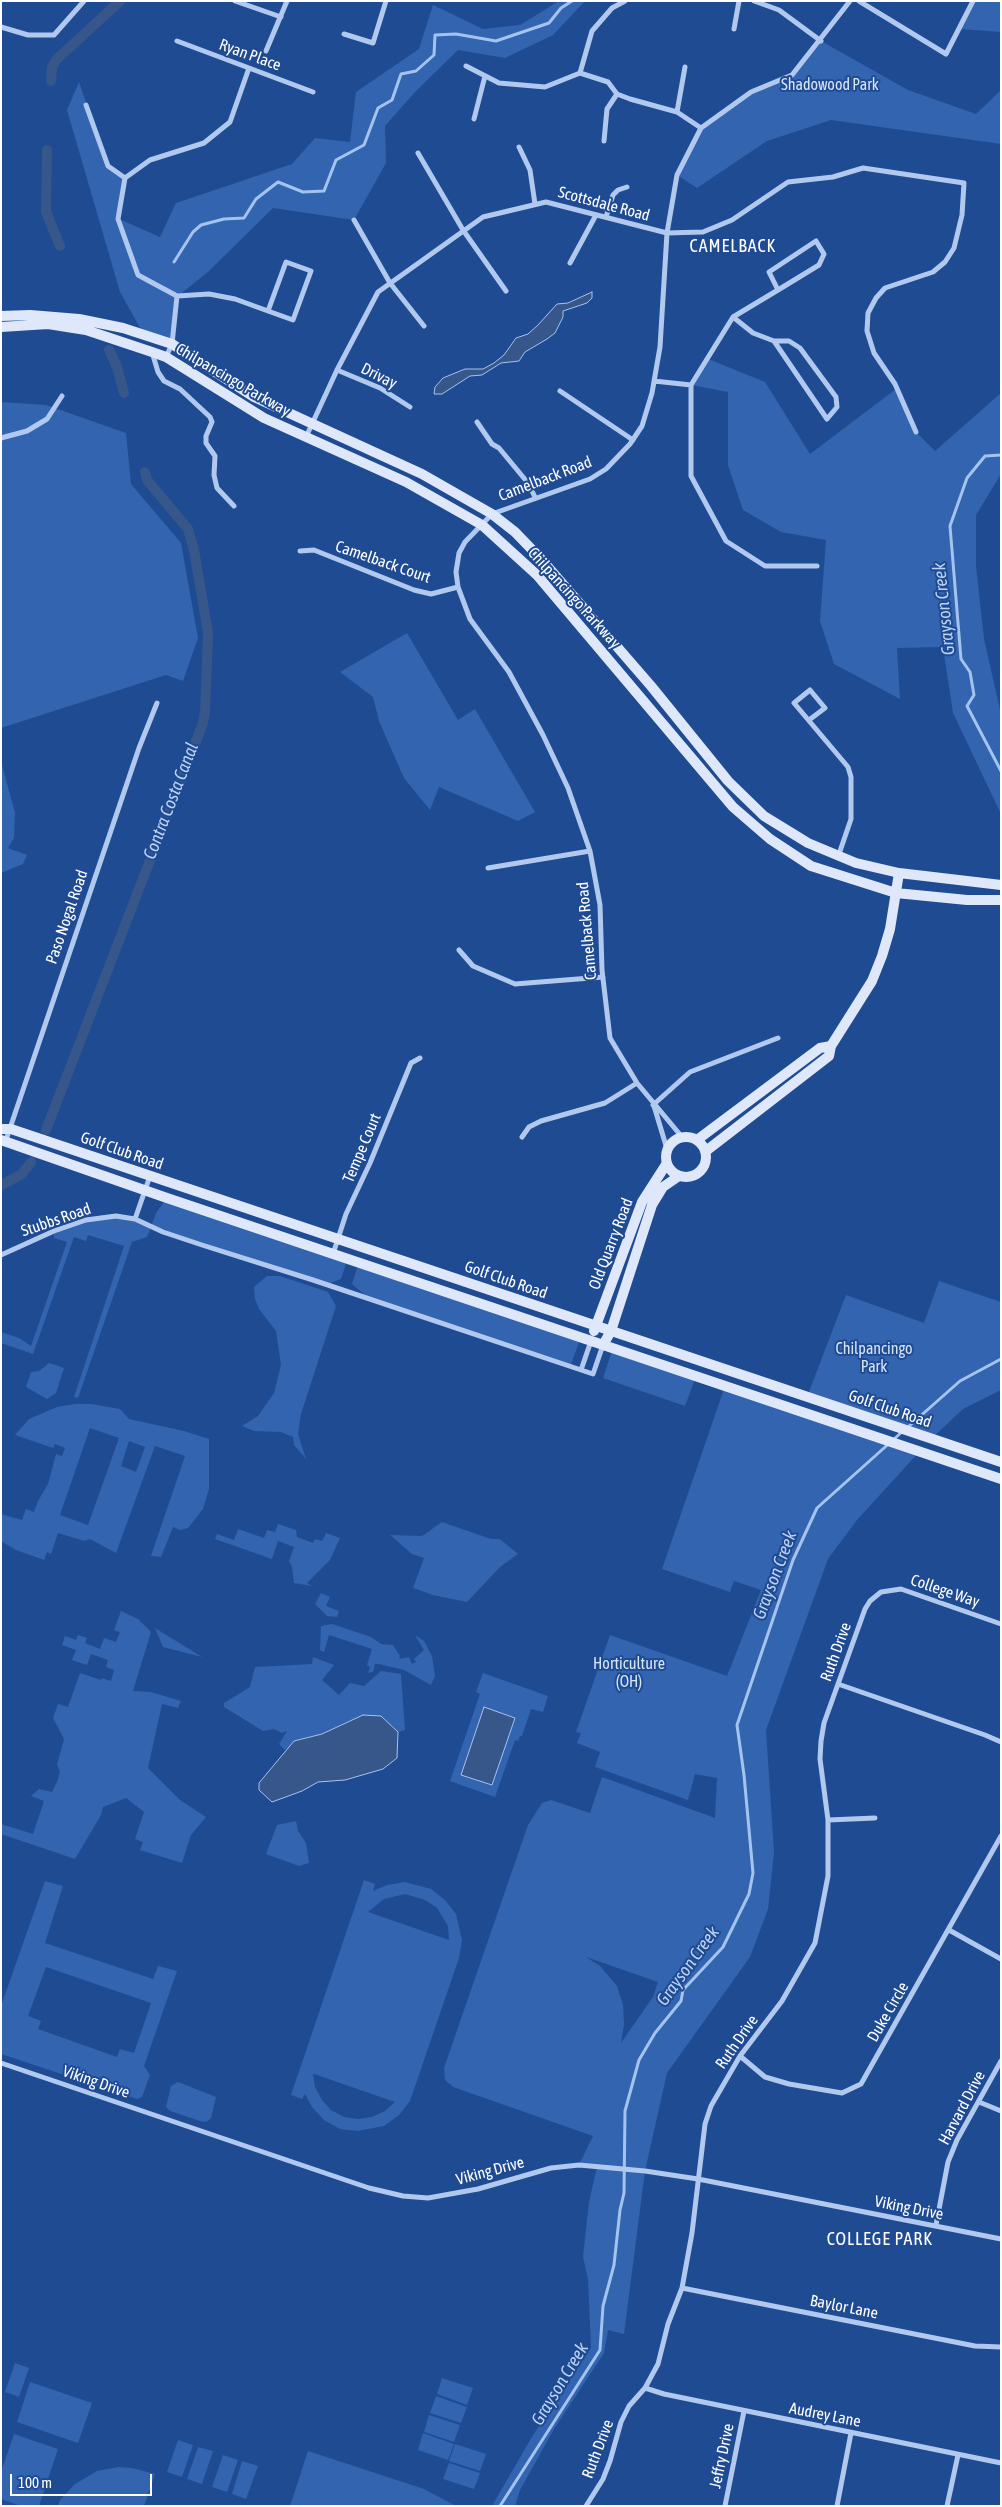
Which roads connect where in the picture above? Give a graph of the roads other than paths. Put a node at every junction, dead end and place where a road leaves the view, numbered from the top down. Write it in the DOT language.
graph roads {
  1 [pos="84,1"];
  2 [pos="235,1"];
  3 [pos="286,1"];
  4 [pos="386,1"];
  5 [pos="625,1"];
  6 [pos="739,1"];
  7 [pos="754,1"];
  8 [pos="850,1"];
  9 [pos="859,1"];
  10 [pos="974,1"];
  11 [pos="281,17"];
  12 [pos="1,27"];
  13 [pos="734,29"];
  14 [pos="344,34"];
  15 [pos="177,41"];
  16 [pos="821,41"];
  17 [pos="266,51"];
  18 [pos="466,66"];
  19 [pos="685,67"];
  20 [pos="249,68"];
  21 [pos="580,73"];
  22 [pos="485,76"];
  23 [pos="313,92"];
  24 [pos="617,94"];
  25 [pos="86,104"];
  26 [pos="677,112"];
  27 [pos="474,119"];
  28 [pos="701,128"];
  29 [pos="604,140"];
  30 [pos="519,147"];
  31 [pos="418,153"];
  32 [pos="125,178"];
  33 [pos="627,188"];
  34 [pos="534,204"];
  35 [pos="596,214"];
  36 [pos="606,217"];
  37 [pos="354,220"];
  38 [pos="463,230"];
  39 [pos="667,233"];
  40 [pos="570,263"];
  41 [pos="390,283"];
  42 [pos="778,290"];
  43 [pos="506,291"];
  44 [pos="178,296"];
  45 [pos="268,311"];
  46 [pos="1,316"];
  47 [pos="733,318"];
  48 [pos="424,326"];
  49 [pos="1,327"];
  50 [pos="774,341"];
  51 [pos="172,344"];
  52 [pos="152,352"];
  53 [pos="166,357"];
  54 [pos="337,370"];
  55 [pos="654,381"];
  56 [pos="691,385"];
  57 [pos="560,391"];
  58 [pos="62,396"];
  59 [pos="410,407"];
  60 [pos="477,422"];
  61 [pos="312,423"];
  62 [pos="916,432"];
  63 [pos="306,437"];
  64 [pos="1,438"];
  65 [pos="632,440"];
  66 [pos="535,497"];
  67 [pos="234,506"];
  68 [pos="492,514"];
  69 [pos="482,525"];
  70 [pos="300,551"];
  71 [pos="817,566"];
  72 [pos="458,587"];
  73 [pos="157,703"];
  74 [pos="810,720"];
  75 [pos="590,851"];
  76 [pos="838,857"];
  77 [pos="488,868"];
  78 [pos="899,873"];
  79 [pos="1001,885"];
  80 [pos="896,893"];
  81 [pos="1001,900"];
  82 [pos="459,950"];
  83 [pos="603,977"];
  84 [pos="778,1038"];
  85 [pos="831,1046"];
  86 [pos="420,1058"];
  87 [pos="636,1083"];
  88 [pos="654,1105"];
  89 [pos="6,1129"];
  90 [pos="522,1137"];
  91 [pos="682,1137"];
  92 [pos="3,1140"];
  93 [pos="697,1140"];
  94 [pos="668,1149"];
  95 [pos="706,1151"];
  96 [pos="49,1157"];
  97 [pos="667,1163"];
  98 [pos="150,1176"];
  99 [pos="679,1176"];
  100 [pos="146,1190"];
  101 [pos="135,1219"];
  102 [pos="338,1240"];
  103 [pos="334,1254"];
  104 [pos="1,1255"];
  105 [pos="596,1326"];
  106 [pos="610,1331"];
  107 [pos="591,1340"];
  108 [pos="604,1345"];
  109 [pos="581,1370"];
  110 [pos="1001,1462"];
  111 [pos="1001,1479"];
  112 [pos="881,1592"];
  113 [pos="1001,1624"];
  114 [pos="838,1684"];
  115 [pos="1001,1742"];
  116 [pos="875,1818"];
  117 [pos="828,1820"];
  118 [pos="1001,1836"];
  119 [pos="949,1930"];
  120 [pos="1001,1959"];
  121 [pos="740,2056"];
  122 [pos="1001,2062"];
  123 [pos="1,2063"];
  124 [pos="979,2102"];
  125 [pos="1001,2111"];
  126 [pos="698,2179"];
  127 [pos="936,2225"];
  128 [pos="1001,2239"];
  129 [pos="682,2288"];
  130 [pos="1001,2347"];
  131 [pos="645,2388"];
  132 [pos="744,2412"];
  133 [pos="851,2433"];
  134 [pos="958,2455"];
  135 [pos="1001,2464"];
  136 [pos="586,2506"];
  137 [pos="725,2506"];
  138 [pos="837,2506"];
  139 [pos="948,2506"];
  1 -- 12 [label="street"];
  2 -- 11 [label="street"];
  3 -- 11 [label="street"];
  4 -- 14 [label="street"];
  5 -- 21 [label="street"];
  6 -- 13 [label="street"];
  7 -- 16 [label="street"];
  8 -- 16 [label="street, Camelback Road"];
  9 -- 10 [label="street"];
  11 -- 17 [label="street"];
  15 -- 20 [label="street, Ryan Place"];
  16 -- 28 [label="street, Camelback Road"];
  18 -- 22 [label="street"];
  19 -- 26 [label="street"];
  20 -- 23 [label="street, Ryan Place"];
  20 -- 32 [label="street"];
  21 -- 22 [label="street"];
  21 -- 24 [label="street"];
  22 -- 27 [label="street"];
  24 -- 26 [label="street"];
  24 -- 29 [label="street"];
  25 -- 32 [label="street"];
  26 -- 28 [label="street"];
  28 -- 39 [label="street, Camelback Road"];
  30 -- 34 [label="street"];
  31 -- 38 [label="street"];
  32 -- 44 [label="street"];
  33 -- 36 [label="street"];
  34 -- 35 [label="street, Scottsdale Road"];
  34 -- 38 [label="street, Scottsdale Road"];
  35 -- 36 [label="street, Scottsdale Road"];
  35 -- 40 [label="street"];
  36 -- 39 [label="street, Scottsdale Road"];
  37 -- 41 [label="street"];
  38 -- 41 [label="street, Scottsdale Road"];
  38 -- 43 [label="street"];
  39 -- 55 [label="street, Camelback Road"];
  39 -- 62 [label="street, Scottsdale Road"];
  41 -- 48 [label="street"];
  41 -- 54 [label="street, Scottsdale Road"];
  42 -- 42 [label="street"];
  42 -- 47 [label="street"];
  44 -- 45 [label="street"];
  44 -- 51 [label="street"];
  45 -- 45 [label="street"];
  46 -- 51 [label="street, Chilpancingo Parkway"];
  47 -- 50 [label="street"];
  47 -- 56 [label="street"];
  49 -- 52 [label="street, Chilpancingo Parkway"];
  50 -- 50 [label="street"];
  51 -- 53 [label="street"];
  51 -- 61 [label="street, Chilpancingo Parkway"];
  52 -- 53 [label="street, Chilpancingo Parkway"];
  52 -- 67 [label="street"];
  53 -- 63 [label="street, Chilpancingo Parkway"];
  54 -- 59 [label="street, Drivay"];
  54 -- 61 [label="street, Scottsdale Road"];
  55 -- 56 [label="street"];
  55 -- 65 [label="street, Camelback Road"];
  56 -- 71 [label="street"];
  57 -- 65 [label="street"];
  58 -- 64 [label="street"];
  60 -- 66 [label="street"];
  61 -- 63 [label="street, Scottsdale Road"];
  61 -- 68 [label="street, Chilpancingo Parkway"];
  63 -- 69 [label="street, Chilpancingo Parkway"];
  65 -- 66 [label="street, Camelback Road"];
  66 -- 68 [label="street, Camelback Road"];
  68 -- 69 [label="street, Camelback Road"];
  68 -- 76 [label="street, Chilpancingo Parkway"];
  69 -- 72 [label="street, Camelback Road"];
  69 -- 80 [label="street, Chilpancingo Parkway"];
  70 -- 72 [label="street, Camelback Court"];
  72 -- 75 [label="street, Camelback Road"];
  73 -- 89 [label="street, Paso Nogal Road"];
  74 -- 74 [label="street"];
  74 -- 76 [label="street"];
  75 -- 77 [label="street"];
  75 -- 83 [label="street, Camelback Road"];
  76 -- 78 [label="street, Chilpancingo Parkway"];
  78 -- 79 [label="street, Chilpancingo Parkway"];
  78 -- 80 [label="street"];
  80 -- 81 [label="street, Chilpancingo Parkway"];
  80 -- 85 [label="street"];
  82 -- 83 [label="street"];
  83 -- 87 [label="street, Camelback Road"];
  84 -- 88 [label="street"];
  85 -- 93 [label="street"];
  85 -- 95 [label="street"];
  86 -- 102 [label="street, Tempe Court"];
  87 -- 88 [label="street, Camelback Road"];
  87 -- 90 [label="street"];
  88 -- 91 [label="street, Camelback Road"];
  88 -- 94 [label="street, Camelback Road"];
  89 -- 92 [label="street, Paso Nogal Road"];
  89 -- 98 [label="street, Golf Club Road"];
  91 -- 93 [label="street"];
  91 -- 94 [label="street"];
  92 -- 96 [label="street, Paso Nogal Road"];
  93 -- 95 [label="street"];
  94 -- 97 [label="street, Old Quarry Road"];
  95 -- 99 [label="street, Old Quarry Road"];
  96 -- 100 [label="street, Golf Club Road"];
  97 -- 99 [label="street"];
  97 -- 105 [label="street, Old Quarry Road"];
  98 -- 100 [label="street"];
  98 -- 102 [label="street, Golf Club Road"];
  99 -- 106 [label="street, Old Quarry Road"];
  100 -- 101 [label="street"];
  100 -- 103 [label="street, Golf Club Road"];
  101 -- 104 [label="street, Stubbs Road"];
  101 -- 109 [label="street, Stubbs Road"];
  102 -- 103 [label="street, Tempe Court"];
  102 -- 105 [label="street, Golf Club Road"];
  103 -- 107 [label="street, Golf Club Road"];
  105 -- 106 [label="street, Golf Club Road"];
  105 -- 107 [label="street, Old Quarry Road"];
  106 -- 108 [label="street, Old Quarry Road"];
  106 -- 110 [label="street, Golf Club Road"];
  107 -- 108 [label="street, Golf Club Road"];
  107 -- 109 [label="street"];
  108 -- 109 [label="street, Stubbs Road"];
  108 -- 111 [label="street, Golf Club Road"];
  112 -- 113 [label="street, College Way"];
  112 -- 114 [label="street, Ruth Drive"];
  114 -- 115 [label="street"];
  114 -- 117 [label="street, Ruth Drive"];
  116 -- 117 [label="street"];
  117 -- 121 [label="street, Ruth Drive"];
  118 -- 119 [label="street, Duke Circle"];
  119 -- 120 [label="street"];
  119 -- 121 [label="street, Duke Circle"];
  121 -- 126 [label="street, Ruth Drive"];
  122 -- 124 [label="street, Harvard Drive"];
  123 -- 126 [label="street, Viking Drive"];
  124 -- 125 [label="street"];
  124 -- 127 [label="street, Harvard Drive"];
  126 -- 127 [label="street, Viking Drive"];
  126 -- 129 [label="street, Ruth Drive"];
  127 -- 128 [label="street, Viking Drive"];
  129 -- 130 [label="street, Baylor Lane"];
  129 -- 131 [label="street, Ruth Drive"];
  131 -- 132 [label="street, Audrey Lane"];
  131 -- 136 [label="street, Ruth Drive"];
  132 -- 133 [label="street, Audrey Lane"];
  132 -- 137 [label="street, Jeffry Drive"];
  133 -- 134 [label="street, Audrey Lane"];
  133 -- 138 [label="street"];
  134 -- 135 [label="street, Audrey Lane"];
  134 -- 139 [label="street"];
}
